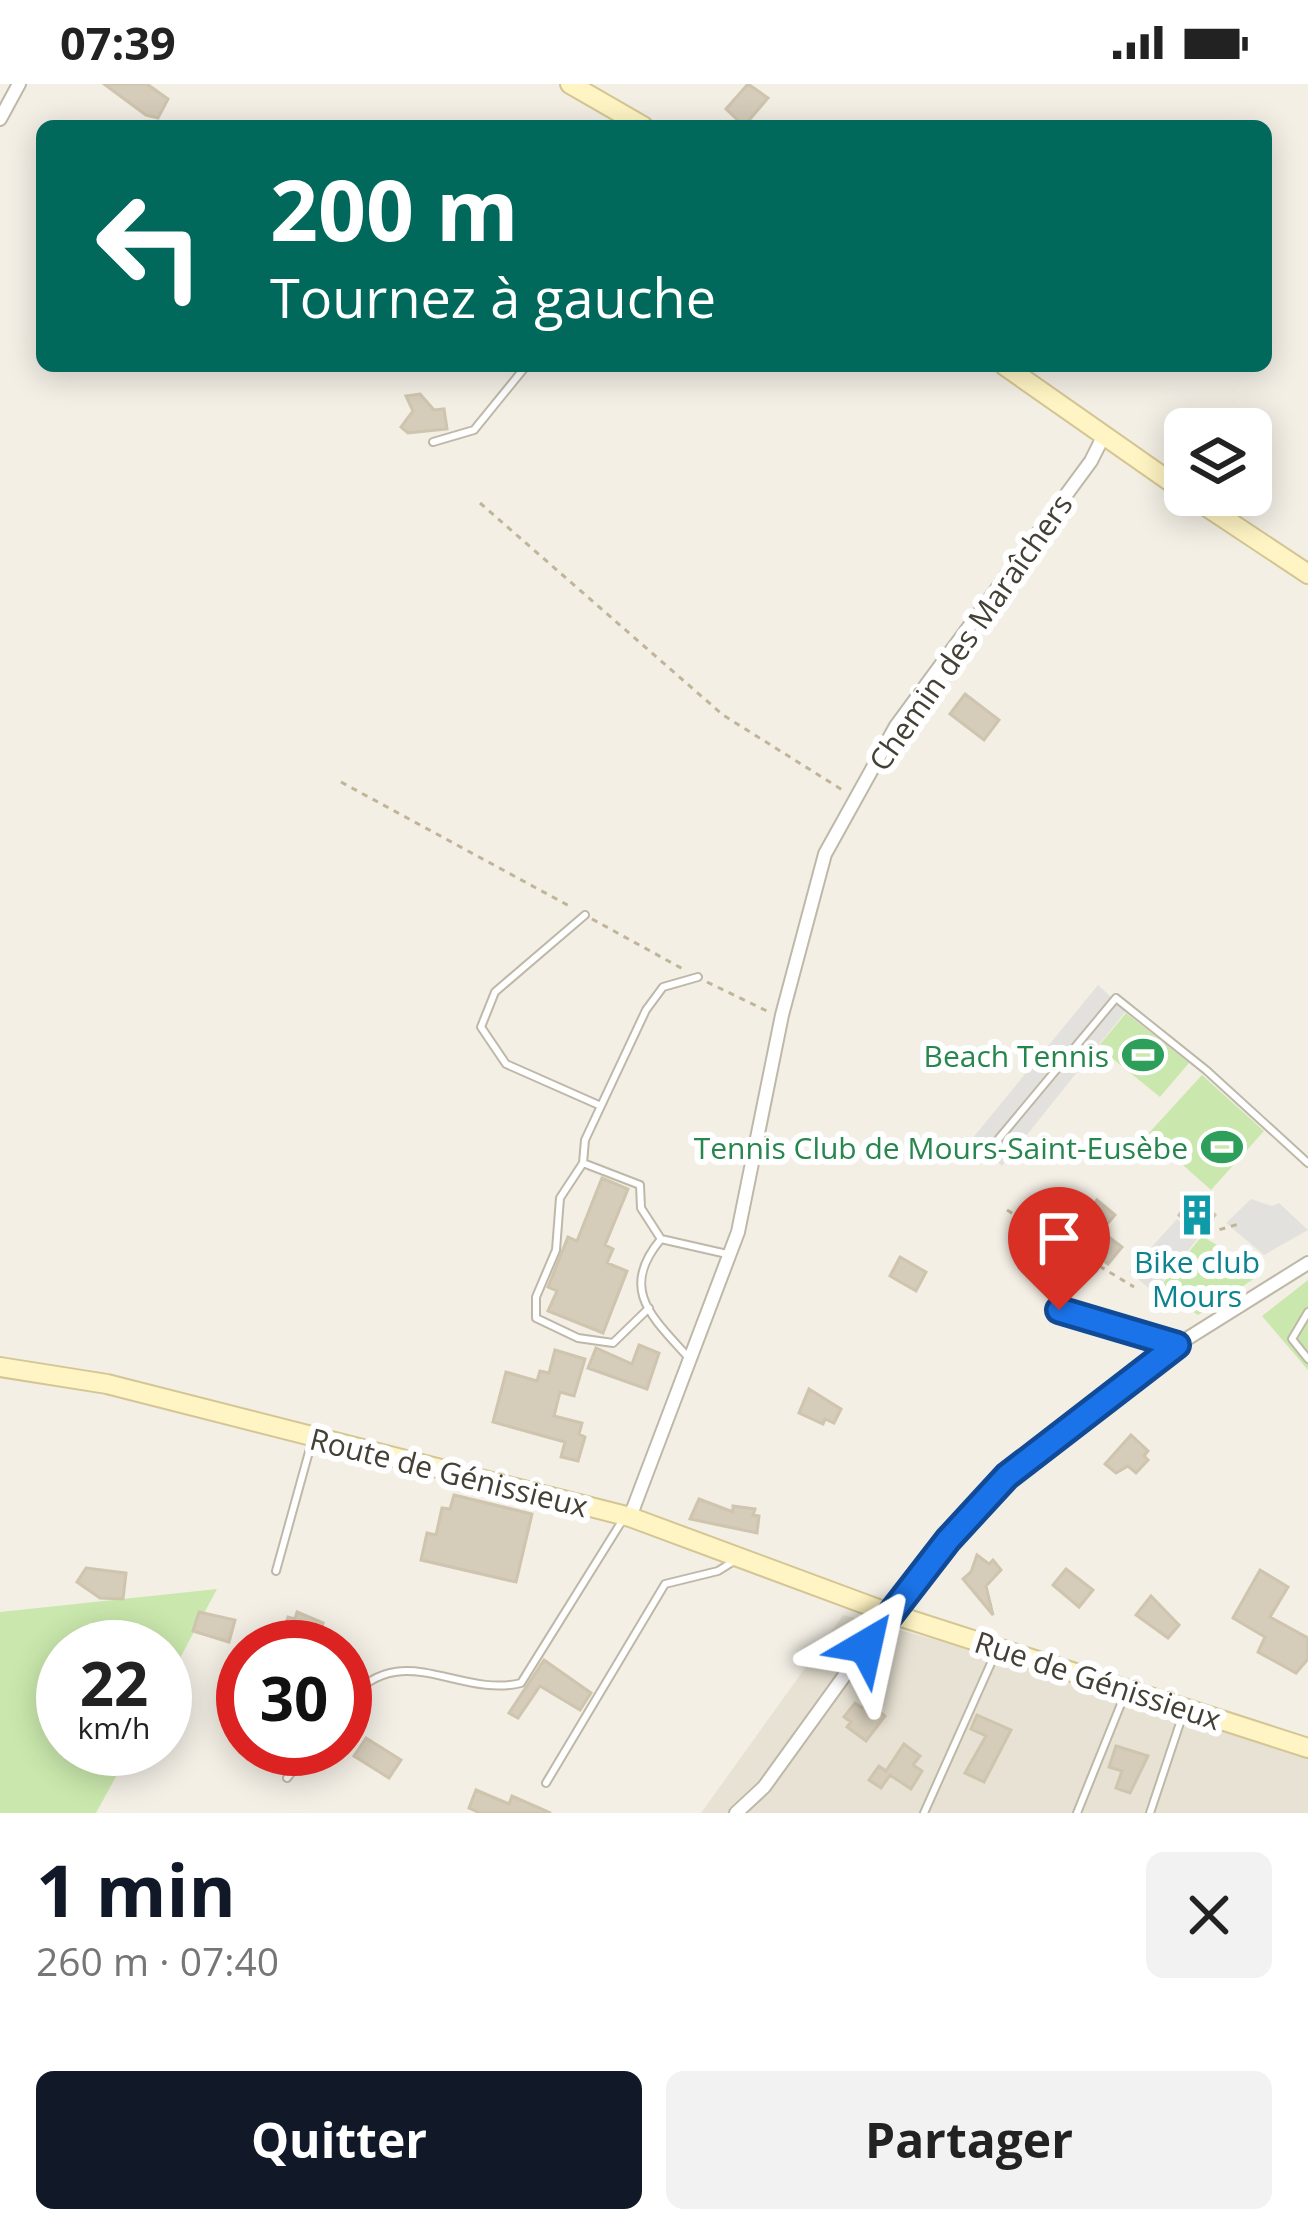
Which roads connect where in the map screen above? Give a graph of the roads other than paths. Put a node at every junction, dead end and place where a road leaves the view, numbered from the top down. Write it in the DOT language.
graph roads {
  1 [pos="20,84"];
  2 [pos="570,84"];
  3 [pos="0,119"];
  4 [pos="633,120"];
  5 [pos="521,372"];
  6 [pos="1014,372"];
  7 [pos="1104,435"];
  8 [pos="434,442"];
  9 [pos="1164,478"];
  10 [pos="1220,516"];
  11 [pos="1308,574"];
  12 [pos="585,915"];
  13 [pos="698,977"];
  14 [pos="601,1106"];
  15 [pos="992,1148"];
  16 [pos="583,1162"];
  17 [pos="1308,1162"];
  18 [pos="661,1239"];
  19 [pos="730,1255"];
  20 [pos="1308,1263"];
  21 [pos="649,1308"];
  22 [pos="1059,1310"];
  23 [pos="1308,1312"];
  24 [pos="1177,1345"];
  25 [pos="690,1359"];
  26 [pos="1308,1359"];
  27 [pos="0,1367"];
  28 [pos="313,1439"];
  29 [pos="628,1516"];
  30 [pos="737,1559"];
  31 [pos="276,1571"];
  32 [pos="889,1613"];
  33 [pos="998,1647"];
  34 [pos="372,1680"];
  35 [pos="1126,1690"];
  36 [pos="1186,1708"];
  37 [pos="1308,1748"];
  38 [pos="546,1783"];
  39 [pos="736,1813"];
  40 [pos="924,1813"];
  41 [pos="1077,1813"];
  42 [pos="1150,1813"];
  1 -- 3 [label="street"];
  2 -- 4 [label="street"];
  5 -- 8 [label="lane"];
  6 -- 7 [label="street"];
  7 -- 9 [label="street"];
  7 -- 19 [label="street, Chemin des Maraîchers"];
  10 -- 11 [label="street"];
  12 -- 14 [label="lane"];
  13 -- 14 [label="lane"];
  14 -- 16 [label="lane"];
  15 -- 17 [label="lane"];
  16 -- 18 [label="lane"];
  16 -- 21 [label="lane"];
  18 -- 19 [label="lane"];
  18 -- 21 [label="lane"];
  19 -- 25 [label="street, Chemin des Maraîchers"];
  20 -- 24 [label="street"];
  21 -- 25 [label="lane"];
  22 -- 24 [label="lane"];
  23 -- 26 [label="lane"];
  24 -- 32 [label="street"];
  25 -- 29 [label="street, Chemin des Maraîchers"];
  27 -- 28 [label="street, Route de Génissieux"];
  28 -- 29 [label="street, Route de Génissieux"];
  28 -- 31 [label="lane"];
  29 -- 30 [label="street, Route de Génissieux"];
  29 -- 34 [label="lane"];
  30 -- 32 [label="street, Route de Génissieux"];
  30 -- 38 [label="lane"];
  32 -- 33 [label="street, Rue de Génissieux"];
  32 -- 39 [label="street"];
  33 -- 35 [label="street, Rue de Génissieux"];
  33 -- 40 [label="lane"];
  35 -- 36 [label="street, Rue de Génissieux"];
  35 -- 41 [label="lane"];
  36 -- 37 [label="street, Rue de Génissieux"];
  36 -- 42 [label="lane"];
}
